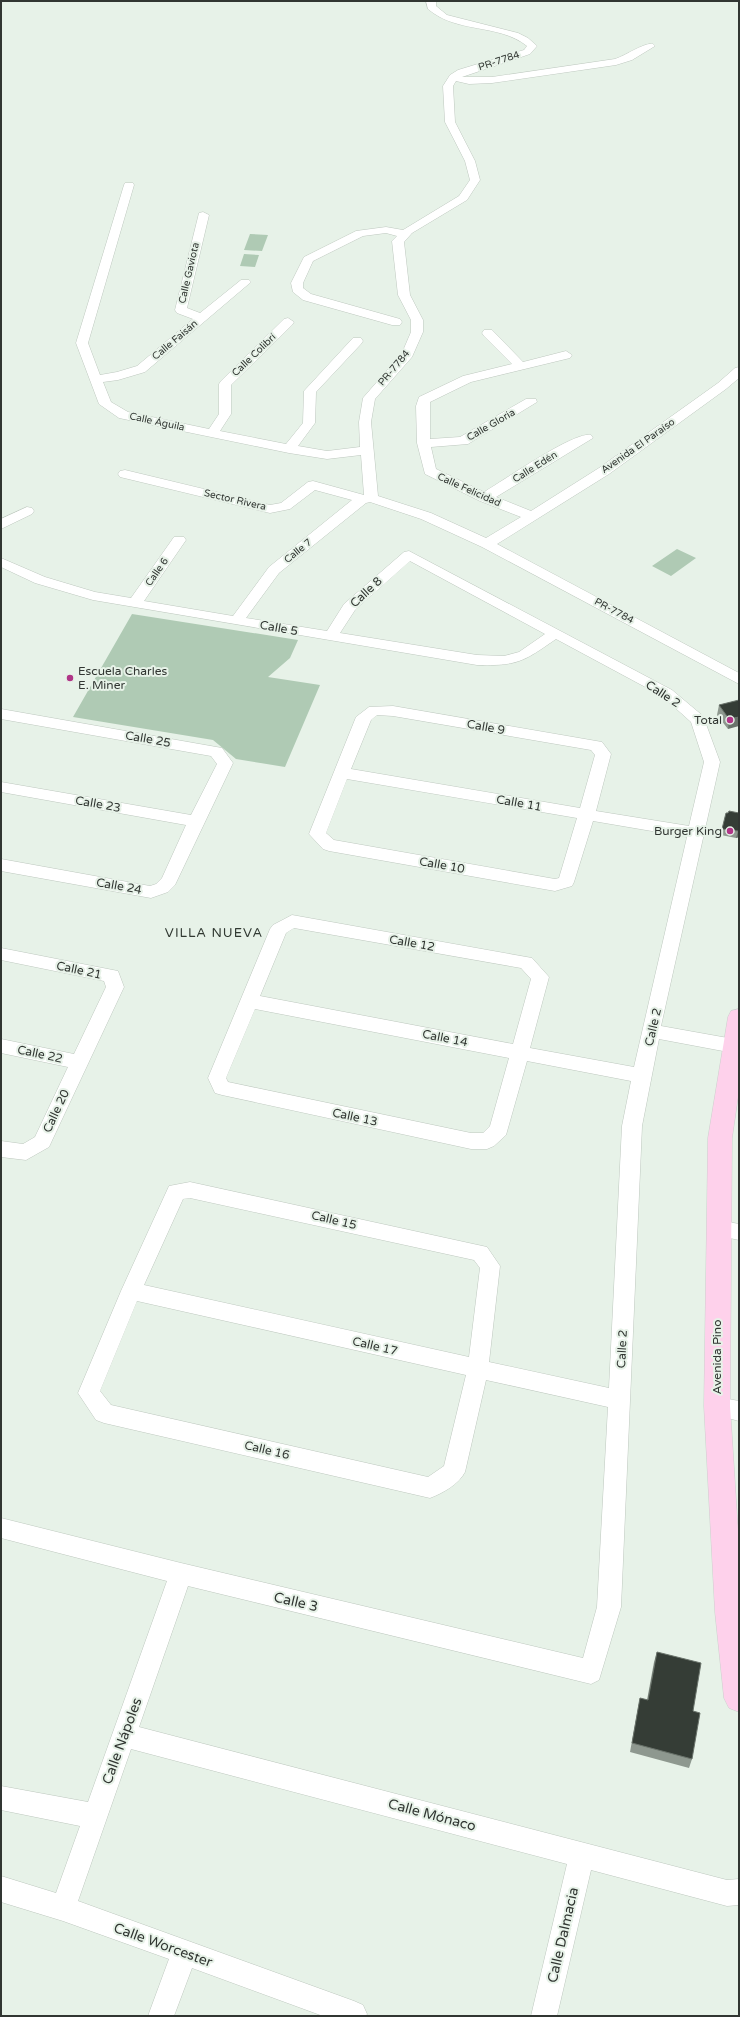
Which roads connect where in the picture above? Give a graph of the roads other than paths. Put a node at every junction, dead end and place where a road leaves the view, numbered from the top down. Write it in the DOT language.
graph roads {
  1 [pos="431,1"];
  2 [pos="650,46"];
  3 [pos="454,77"];
  4 [pos="129,185"];
  5 [pos="203,215"];
  6 [pos="404,234"];
  7 [pos="244,282"];
  8 [pos="201,318"];
  9 [pos="288,322"];
  10 [pos="396,322"];
  11 [pos="488,333"];
  12 [pos="357,341"];
  13 [pos="566,355"];
  14 [pos="520,366"];
  15 [pos="739,370"];
  16 [pos="95,379"];
  17 [pos="532,402"];
  18 [pos="212,433"];
  19 [pos="586,438"];
  20 [pos="424,443"];
  21 [pos="289,449"];
  22 [pos="368,450"];
  23 [pos="125,474"];
  24 [pos="366,498"];
  25 [pos="485,498"];
  26 [pos="27,511"];
  27 [pos="532,516"];
  28 [pos="1,525"];
  29 [pos="179,540"];
  30 [pos="487,544"];
  31 [pos="409,555"];
  32 [pos="1,562"];
  33 [pos="134,604"];
  34 [pos="237,620"];
  35 [pos="555,633"];
  36 [pos="330,636"];
  37 [pos="739,678"];
  38 [pos="1,714"];
  39 [pos="342,772"];
  40 [pos="1,787"];
  41 [pos="587,814"];
  42 [pos="196,821"];
  43 [pos="696,833"];
  44 [pos="1,865"];
  45 [pos="1,954"];
  46 [pos="249,1001"];
  47 [pos="739,1017"];
  48 [pos="653,1030"];
  49 [pos="1,1046"];
  50 [pos="736,1046"];
  51 [pos="519,1052"];
  52 [pos="79,1062"];
  53 [pos="641,1076"];
  54 [pos="1,1149"];
  55 [pos="729,1230"];
  56 [pos="131,1291"];
  57 [pos="478,1369"];
  58 [pos="619,1400"];
  59 [pos="728,1408"];
  60 [pos="1,1528"];
  61 [pos="181,1574"];
  62 [pos="734,1612"];
  63 [pos="591,1672"];
  64 [pos="739,1698"];
  65 [pos="125,1735"];
  66 [pos="1,1798"];
  67 [pos="95,1816"];
  68 [pos="582,1854"];
  69 [pos="1,1889"];
  70 [pos="739,1892"];
  71 [pos="63,1908"];
  72 [pos="184,1953"];
  73 [pos="161,2016"];
  74 [pos="353,2016"];
  75 [pos="544,2016"];
  1 -- 3 [label="street, PR-7784 / PR-7784"];
  2 -- 3 [label="street"];
  3 -- 6 [label="street"];
  4 -- 16 [label="street, Calle Águila"];
  5 -- 8 [label="street, Calle Gaviota"];
  6 -- 10 [label="street"];
  6 -- 22 [label="street, PR-7784 / PR-7784"];
  7 -- 8 [label="street, Calle Faisán"];
  8 -- 16 [label="street, Calle Faisán"];
  9 -- 18 [label="street, Calle Colibrí"];
  11 -- 14 [label="street"];
  12 -- 21 [label="street"];
  13 -- 14 [label="street, Calle Felicidad"];
  14 -- 20 [label="street, Calle Felicidad"];
  15 -- 27 [label="street, Avenida El Paraíso"];
  16 -- 18 [label="street, Calle Águila"];
  17 -- 20 [label="street, Calle Gloria"];
  18 -- 21 [label="street, Calle Águila"];
  19 -- 25 [label="street, Calle Edén"];
  20 -- 25 [label="street, Calle Felicidad"];
  21 -- 22 [label="street, Calle Águila"];
  22 -- 24 [label="street, PR-7784 / PR-7784"];
  23 -- 24 [label="street, Sector Rivera"];
  24 -- 30 [label="street, PR-7784 / PR-7784"];
  24 -- 34 [label="street, Calle 7"];
  25 -- 27 [label="street, Calle Felicidad"];
  26 -- 28 [label="street"];
  27 -- 30 [label="street"];
  29 -- 33 [label="street, Calle 6"];
  30 -- 37 [label="street, PR-7784 / PR-7784"];
  31 -- 35 [label="street, Calle 2"];
  31 -- 36 [label="street, Calle 8"];
  32 -- 33 [label="street, Calle 5"];
  33 -- 34 [label="street, Calle 5"];
  34 -- 36 [label="street, Calle 5"];
  35 -- 36 [label="street, Calle 5"];
  35 -- 43 [label="street, Calle 2"];
  38 -- 42 [label="street, Calle 25"];
  39 -- 41 [label="street, Calle 11"];
  39 -- 41 [label="street, Calle 9"];
  39 -- 41 [label="street, Calle 10"];
  40 -- 42 [label="street, Calle 23"];
  41 -- 43 [label="street, Calle 11"];
  42 -- 44 [label="street, Calle 24"];
  43 -- 48 [label="street, Calle 2"];
  45 -- 52 [label="street, Calle 21"];
  46 -- 51 [label="street, Calle 14"];
  46 -- 51 [label="street, Calle 12"];
  46 -- 51 [label="street, Calle 13"];
  47 -- 50 [label="main road, Avenida Pino"];
  48 -- 50 [label="street"];
  48 -- 53 [label="street, Calle 2"];
  49 -- 52 [label="street, Calle 22"];
  50 -- 55 [label="main road, Avenida Pino"];
  51 -- 53 [label="street, Calle 14"];
  52 -- 54 [label="street, Calle 20"];
  53 -- 58 [label="street, Calle 2"];
  55 -- 59 [label="main road, Avenida Pino"];
  56 -- 57 [label="street, Calle 17"];
  56 -- 57 [label="street, Calle 15"];
  56 -- 57 [label="street, Calle 16"];
  57 -- 58 [label="street, Calle 17"];
  58 -- 63 [label="street, Calle 2"];
  59 -- 62 [label="main road, Avenida Pino"];
  60 -- 61 [label="street, Calle 3"];
  61 -- 63 [label="street, Calle 3"];
  61 -- 65 [label="street, Calle Nápoles"];
  62 -- 64 [label="main road, Avenida Pino"];
  65 -- 67 [label="street, Calle Nápoles"];
  65 -- 68 [label="street, Calle Mónaco"];
  66 -- 67 [label="street"];
  67 -- 71 [label="street, Calle Nápoles"];
  68 -- 70 [label="street, Calle Mónaco"];
  68 -- 75 [label="street, Calle Dalmacia"];
  69 -- 71 [label="street, Calle Worcester"];
  71 -- 72 [label="street, Calle Worcester"];
  72 -- 73 [label="street"];
  72 -- 74 [label="street, Calle Worcester"];
}
